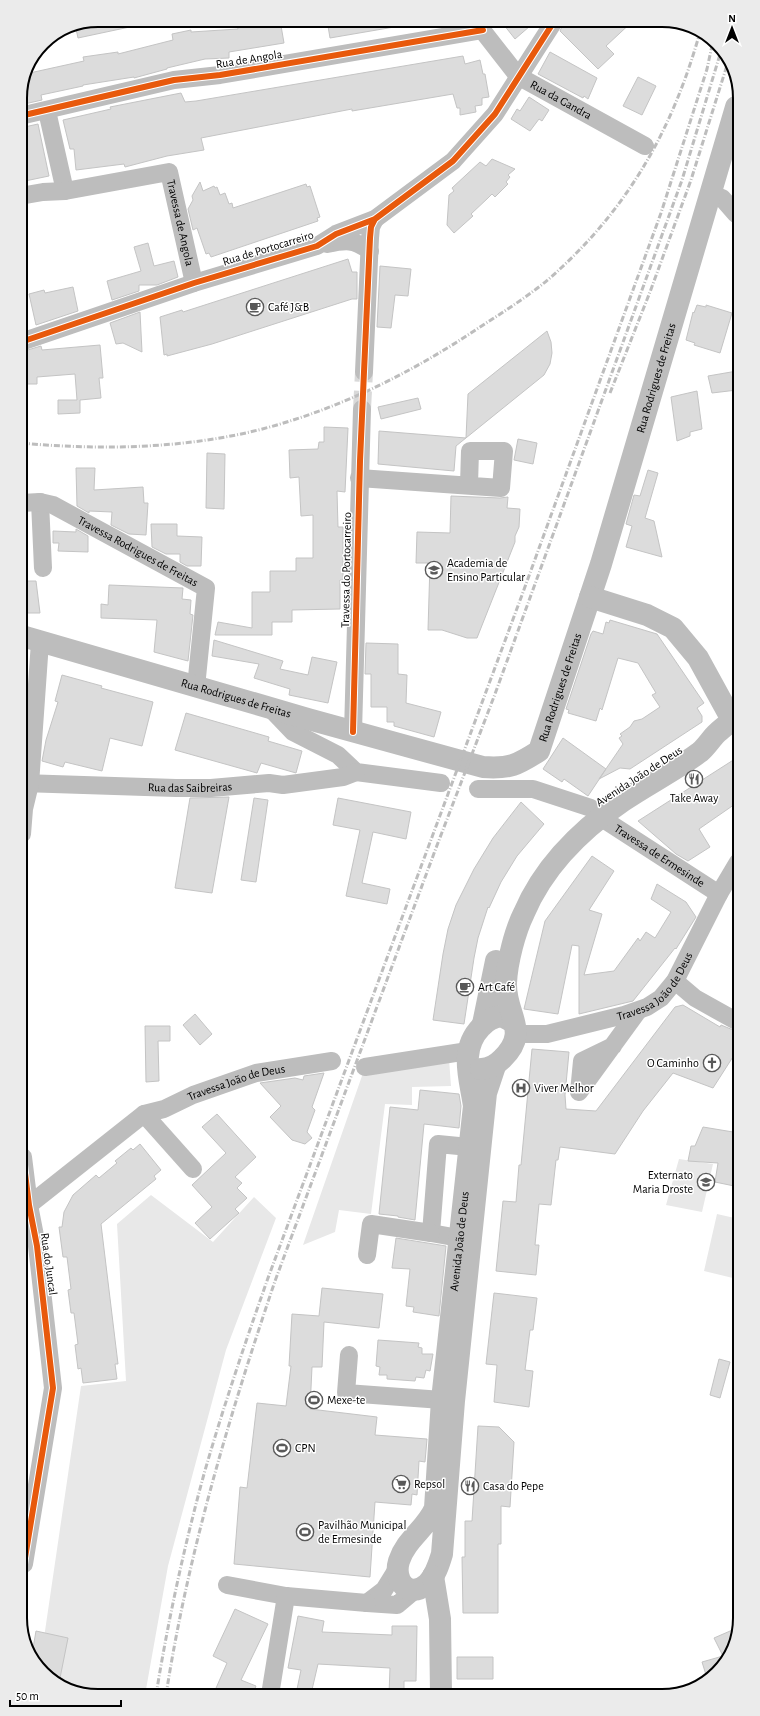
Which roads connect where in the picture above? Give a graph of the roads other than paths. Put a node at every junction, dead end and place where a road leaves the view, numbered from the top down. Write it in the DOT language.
graph roads {
  1 [pos="469,27"];
  2 [pos="481,27"];
  3 [pos="550,27"];
  4 [pos="518,76"];
  5 [pos="47,111"];
  6 [pos="27,115"];
  7 [pos="733,117"];
  8 [pos="645,146"];
  9 [pos="65,191"];
  10 [pos="710,194"];
  11 [pos="27,195"];
  12 [pos="733,211"];
  13 [pos="375,219"];
  14 [pos="317,246"];
  15 [pos="370,251"];
  16 [pos="194,283"];
  17 [pos="27,340"];
  18 [pos="364,372"];
  19 [pos="362,409"];
  20 [pos="360,478"];
  21 [pos="469,485"];
  22 [pos="40,502"];
  23 [pos="27,503"];
  24 [pos="43,568"];
  25 [pos="590,597"];
  26 [pos="31,639"];
  27 [pos="196,687"];
  28 [pos="271,709"];
  29 [pos="729,723"];
  30 [pos="353,732"];
  31 [pos="27,755"];
  32 [pos="356,772"];
  33 [pos="441,783"];
  34 [pos="27,784"];
  35 [pos="478,789"];
  36 [pos="595,812"];
  37 [pos="733,870"];
  38 [pos="719,894"];
  39 [pos="675,981"];
  40 [pos="638,1011"];
  41 [pos="733,1019"];
  42 [pos="483,1024"];
  43 [pos="515,1028"];
  44 [pos="613,1046"];
  45 [pos="468,1054"];
  46 [pos="332,1061"];
  47 [pos="495,1066"];
  48 [pos="365,1067"];
  49 [pos="144,1114"];
  50 [pos="469,1147"];
  51 [pos="193,1169"];
  52 [pos="27,1189"];
  53 [pos="29,1205"];
  54 [pos="431,1233"];
  55 [pos="459,1238"];
  56 [pos="30,1247"];
  57 [pos="367,1255"];
  58 [pos="349,1355"];
  59 [pos="442,1400"];
  60 [pos="446,1426"];
  61 [pos="416,1535"];
  62 [pos="27,1546"];
  63 [pos="441,1547"];
  64 [pos="397,1568"];
  65 [pos="227,1584"];
  66 [pos="424,1584"];
  67 [pos="286,1596"];
  68 [pos="367,1603"];
  69 [pos="271,1689"];
  70 [pos="428,1689"];
  71 [pos="441,1689"];
  1 -- 5 [label="street, Rua de Angola"];
  2 -- 4 [label="street, Rua da Gandra"];
  3 -- 4 [label="street, Rua de Portocarreiro"];
  4 -- 8 [label="street, Rua da Gandra"];
  4 -- 13 [label="street, Rua de Portocarreiro"];
  5 -- 6 [label="street, Rua de Angola"];
  5 -- 9 [label="street"];
  7 -- 10 [label="main road, Rua Rodrigues de Freitas"];
  9 -- 11 [label="street, Travessa de Angola"];
  9 -- 16 [label="street, Travessa de Angola"];
  10 -- 12 [label="street"];
  10 -- 25 [label="main road, Rua Rodrigues de Freitas"];
  13 -- 14 [label="street, Rua de Portocarreiro"];
  13 -- 15 [label="street"];
  14 -- 15 [label="street, Rua de Portocarreiro"];
  14 -- 16 [label="street, Rua de Portocarreiro"];
  15 -- 18 [label="street"];
  16 -- 17 [label="street, Rua de Portocarreiro"];
  19 -- 20 [label="street, Travessa do Portocarreiro"];
  20 -- 21 [label="street"];
  20 -- 30 [label="street, Travessa do Portocarreiro"];
  22 -- 23 [label="street, Travessa Rodrigues de Freitas"];
  22 -- 24 [label="street"];
  22 -- 27 [label="street, Travessa Rodrigues de Freitas"];
  25 -- 29 [label="main road"];
  25 -- 30 [label="main road, Rua Rodrigues de Freitas"];
  26 -- 27 [label="main road, Rua Rodrigues de Freitas"];
  26 -- 31 [label="street"];
  27 -- 28 [label="main road, Rua Rodrigues de Freitas"];
  28 -- 30 [label="main road, Rua Rodrigues de Freitas"];
  28 -- 32 [label="street"];
  29 -- 36 [label="main road, Avenida João de Deus"];
  32 -- 33 [label="street"];
  32 -- 34 [label="street, Rua das Saibreiras"];
  35 -- 36 [label="street, Travessa de Ermesinde"];
  36 -- 38 [label="street, Travessa de Ermesinde"];
  36 -- 42 [label="main road, Avenida João de Deus"];
  36 -- 43 [label="main road, Avenida João de Deus"];
  37 -- 38 [label="street, Travessa João de Deus"];
  38 -- 39 [label="street, Travessa João de Deus"];
  39 -- 40 [label="street, Travessa João de Deus"];
  39 -- 41 [label="street"];
  40 -- 43 [label="street, Travessa João de Deus"];
  40 -- 44 [label="street"];
  42 -- 43 [label="main road"];
  42 -- 45 [label="main road, Avenida João de Deus"];
  43 -- 47 [label="main road, Avenida João de Deus"];
  45 -- 47 [label="main road"];
  45 -- 48 [label="street"];
  45 -- 50 [label="main road, Avenida João de Deus"];
  46 -- 49 [label="street, Travessa João de Deus"];
  47 -- 60 [label="main road, Avenida João de Deus"];
  49 -- 51 [label="street"];
  49 -- 53 [label="street, Travessa João de Deus"];
  50 -- 54 [label="street"];
  50 -- 55 [label="main road, Avenida João de Deus"];
  52 -- 53 [label="street, Rua do Juncal"];
  53 -- 56 [label="street, Rua do Juncal"];
  54 -- 55 [label="street"];
  54 -- 57 [label="street"];
  55 -- 59 [label="main road, Avenida João de Deus"];
  56 -- 62 [label="street, Rua do Juncal"];
  58 -- 59 [label="street"];
  59 -- 60 [label="main road, Avenida João de Deus"];
  60 -- 61 [label="main road, Avenida João de Deus"];
  60 -- 63 [label="main road, Avenida João de Deus"];
  61 -- 63 [label="main road"];
  61 -- 64 [label="main road, Avenida João de Deus"];
  63 -- 66 [label="main road, Avenida João de Deus"];
  64 -- 66 [label="main road"];
  64 -- 68 [label="street"];
  65 -- 67 [label="street"];
  66 -- 68 [label="street"];
  66 -- 70 [label="main road"];
  66 -- 71 [label="main road"];
  67 -- 68 [label="street"];
  67 -- 69 [label="street"];
}
